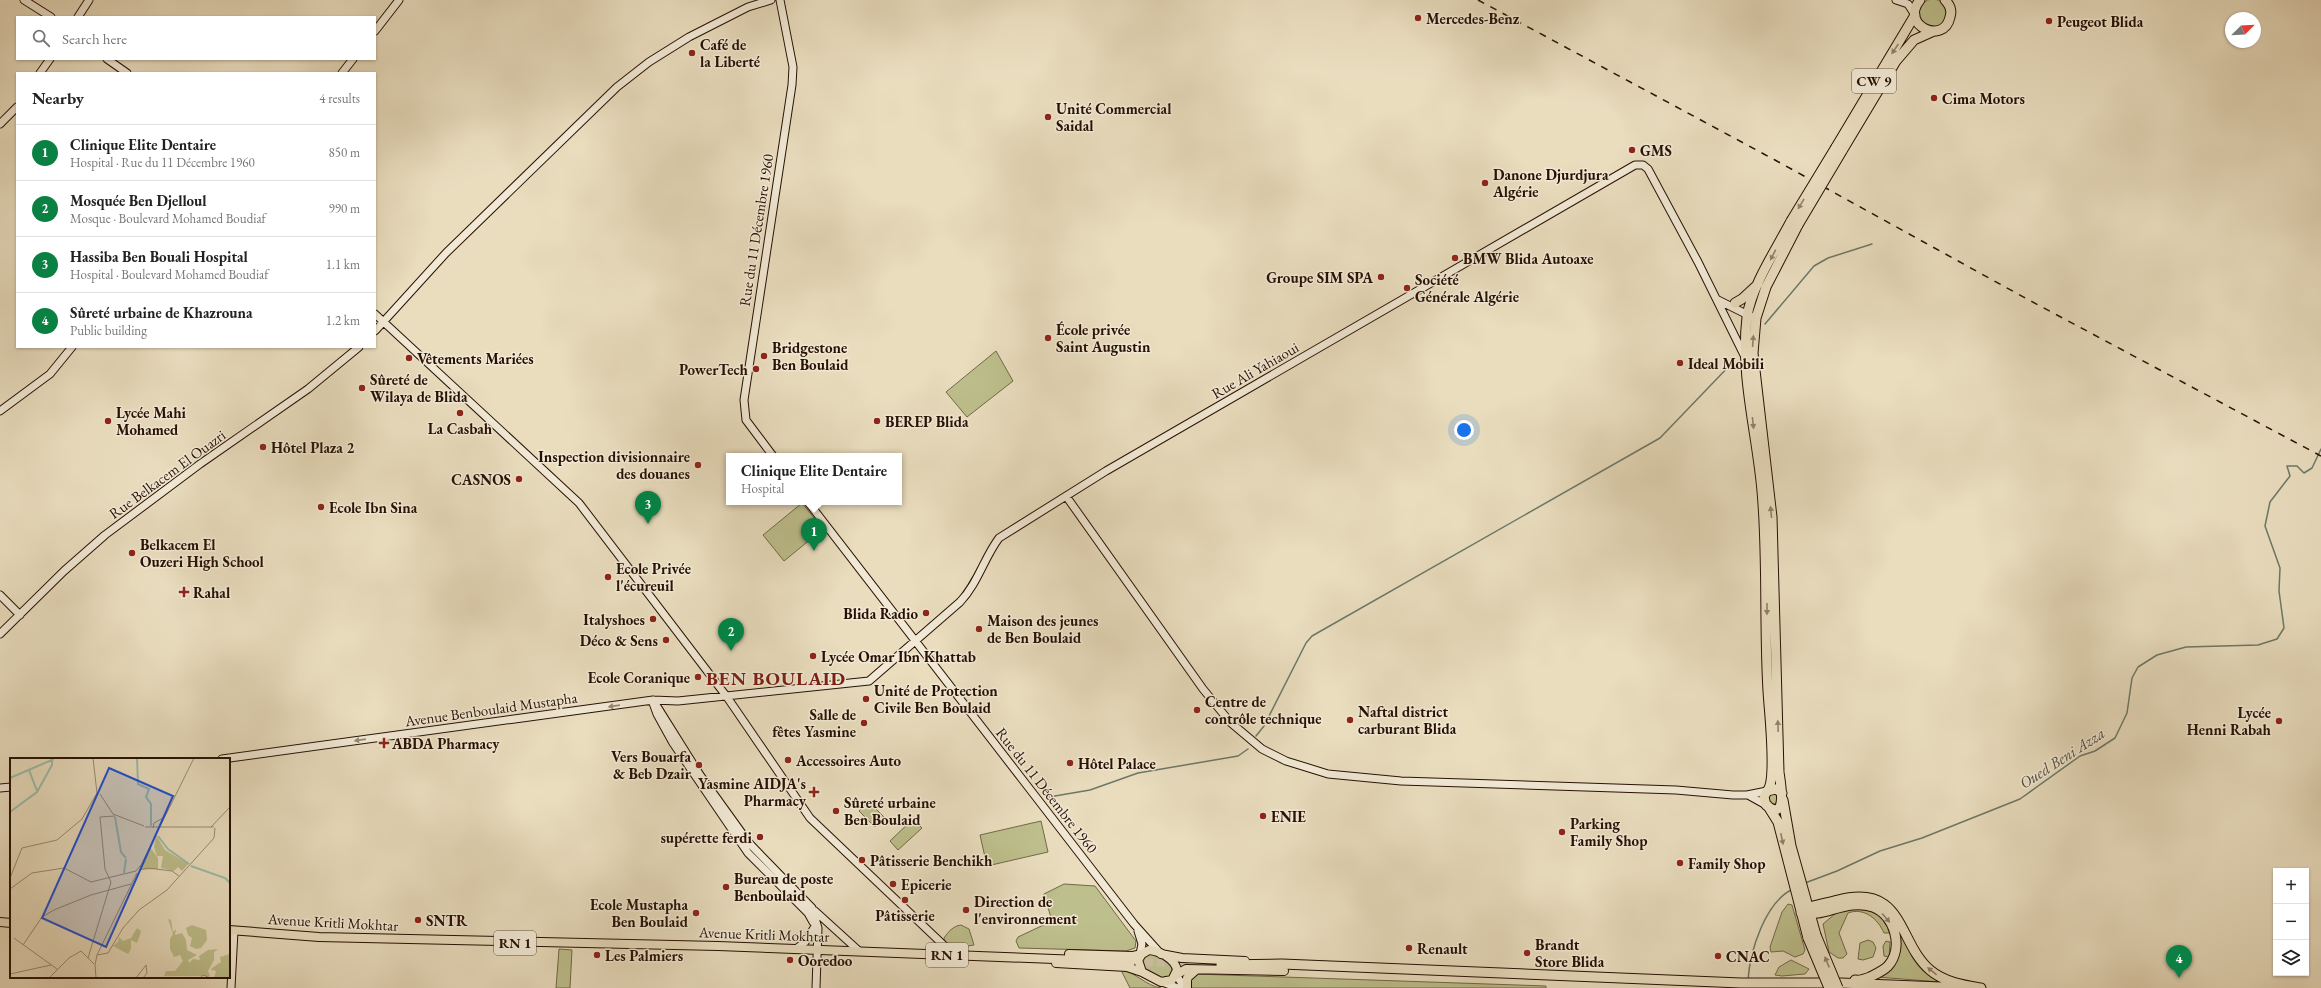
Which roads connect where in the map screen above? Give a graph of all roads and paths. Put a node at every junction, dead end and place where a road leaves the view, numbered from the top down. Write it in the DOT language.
graph roads {
  1 [pos="24,0"];
  2 [pos="89,0"];
  3 [pos="399,0"];
  4 [pos="771,0"];
  5 [pos="780,0"];
  6 [pos="1896,0"];
  7 [pos="1920,0"];
  8 [pos="1950,2"];
  9 [pos="1915,15"];
  10 [pos="49,16"];
  11 [pos="79,16"];
  12 [pos="376,30"];
  13 [pos="1934,32"];
  14 [pos="49,60"];
  15 [pos="108,60"];
  16 [pos="352,60"];
  17 [pos="41,72"];
  18 [pos="126,72"];
  19 [pos="343,72"];
  20 [pos="16,108"];
  21 [pos="0,124"];
  22 [pos="1839,149"];
  23 [pos="1794,223"];
  24 [pos="1760,281"];
  25 [pos="1718,300"];
  26 [pos="1735,303"];
  27 [pos="1753,313"];
  28 [pos="376,315"];
  29 [pos="384,322"];
  30 [pos="376,330"];
  31 [pos="71,348"];
  32 [pos="358,348"];
  33 [pos="1744,355"];
  34 [pos="0,411"];
  35 [pos="771,453"];
  36 [pos="1066,496"];
  37 [pos="810,505"];
  38 [pos="0,595"];
  39 [pos="20,615"];
  40 [pos="0,634"];
  41 [pos="917,641"];
  42 [pos="728,697"];
  43 [pos="653,700"];
  44 [pos="229,758"];
  45 [pos="10,787"];
  46 [pos="0,788"];
  47 [pos="1768,790"];
  48 [pos="1748,795"];
  49 [pos="1782,796"];
  50 [pos="1767,805"];
  51 [pos="1794,873"];
  52 [pos="812,908"];
  53 [pos="1827,910"];
  54 [pos="1807,912"];
  55 [pos="1134,924"];
  56 [pos="814,928"];
  57 [pos="232,930"];
  58 [pos="1812,936"];
  59 [pos="796,949"];
  60 [pos="815,950"];
  61 [pos="859,951"];
  62 [pos="1161,954"];
  63 [pos="954,955"];
  64 [pos="1034,958"];
  65 [pos="1138,958"];
  66 [pos="1221,965"];
  67 [pos="1193,967"];
  68 [pos="1283,968"];
  69 [pos="1142,972"];
  70 [pos="1176,975"];
  71 [pos="1162,982"];
  72 [pos="1840,986"];
  73 [pos="231,988"];
  74 [pos="816,988"];
  75 [pos="1178,988"];
  76 [pos="1186,988"];
  77 [pos="1704,988"];
  78 [pos="1829,988"];
  79 [pos="1966,988"];
  80 [pos="1981,988"];
  1 -- 10 [label="main road"];
  2 -- 11 [label="main road"];
  3 -- 12 [label="main road"];
  4 -- 29 [label="main road"];
  5 -- 35 [label="main road, Rue du 11 Décembre 1960"];
  6 -- 9 [label="main road"];
  7 -- 9 [label="highway"];
  8 -- 13 [label="highway"];
  9 -- 13 [label="highway"];
  9 -- 22 [label="highway, CW 9, one-way"];
  13 -- 22 [label="highway, CW 9"];
  14 -- 17 [label="main road"];
  15 -- 18 [label="main road"];
  16 -- 19 [label="main road"];
  20 -- 21 [label="main road"];
  22 -- 23 [label="highway, CW 9, bridge"];
  23 -- 24 [label="highway, CW 9, one-way"];
  23 -- 27 [label="highway"];
  24 -- 26 [label="highway"];
  24 -- 27 [label="highway, CW 9"];
  25 -- 26 [label="main road"];
  25 -- 27 [label="main road"];
  25 -- 33 [label="main road"];
  25 -- 36 [label="main road, Rue Ali Yahiaoui"];
  26 -- 27 [label="main road"];
  27 -- 33 [label="highway"];
  49 -- 27 [label="highway, one-way"];
  28 -- 29 [label="main road"];
  29 -- 30 [label="main road"];
  29 -- 42 [label="main road"];
  31 -- 34 [label="main road"];
  32 -- 39 [label="main road, Rue Belkacem El Ouazri"];
  33 -- 47 [label="highway, one-way"];
  36 -- 41 [label="main road, Rue Ali Yahiaoui"];
  36 -- 48 [label="main road"];
  37 -- 41 [label="main road, Rue du 11 Décembre 1960"];
  38 -- 39 [label="main road"];
  39 -- 40 [label="main road, Rue Belkacem El Ouazri"];
  41 -- 42 [label="main road, Avenue Benboulaid Mustapha"];
  41 -- 55 [label="main road, Rue du 11 Décembre 1960"];
  42 -- 43 [label="main road, Avenue Benboulaid Mustapha"];
  42 -- 63 [label="main road"];
  43 -- 44 [label="main road, Avenue Benboulaid Mustapha, one-way"];
  43 -- 52 [label="main road"];
  43 -- 56 [label="main road"];
  45 -- 46 [label="main road"];
  47 -- 48 [label="main road"];
  47 -- 49 [label="highway"];
  47 -- 50 [label="highway"];
  48 -- 50 [label="main road"];
  49 -- 50 [label="highway"];
  49 -- 51 [label="highway"];
  50 -- 51 [label="highway, one-way"];
  51 -- 54 [label="highway"];
  52 -- 60 [label="main road"];
  52 -- 61 [label="main road"];
  53 -- 54 [label="highway"];
  53 -- 58 [label="highway"];
  53 -- 72 [label="highway, one-way"];
  54 -- 58 [label="highway"];
  80 -- 54 [label="highway, one-way"];
  55 -- 62 [label="main road, Rue du 11 Décembre 1960"];
  55 -- 65 [label="main road, Rue du 11 Décembre 1960"];
  56 -- 59 [label="main road"];
  56 -- 60 [label="main road"];
  57 -- 59 [label="main road, Avenue Kritli Mokhtar / RN 1"];
  57 -- 73 [label="main road"];
  72 -- 58 [label="highway, one-way, bridge"];
  58 -- 78 [label="highway, bridge"];
  59 -- 60 [label="main road, Avenue Kritli Mokhtar / RN 1"];
  60 -- 61 [label="main road, Avenue Kritli Mokhtar / RN 1"];
  60 -- 74 [label="main road"];
  61 -- 63 [label="main road, Avenue Kritli Mokhtar / RN 1"];
  62 -- 65 [label="main road"];
  62 -- 68 [label="main road"];
  62 -- 70 [label="main road"];
  63 -- 64 [label="main road, Avenue Kritli Mokhtar / RN 1"];
  64 -- 65 [label="main road, RN 1"];
  64 -- 69 [label="main road, RN 1"];
  65 -- 69 [label="main road"];
  66 -- 67 [label="main road"];
  66 -- 68 [label="highway"];
  67 -- 68 [label="main road"];
  67 -- 70 [label="main road"];
  67 -- 76 [label="main road"];
  68 -- 72 [label="highway"];
  68 -- 77 [label="highway"];
  69 -- 71 [label="main road"];
  70 -- 71 [label="main road"];
  70 -- 76 [label="main road"];
  71 -- 75 [label="main road"];
  72 -- 79 [label="highway"];
}
